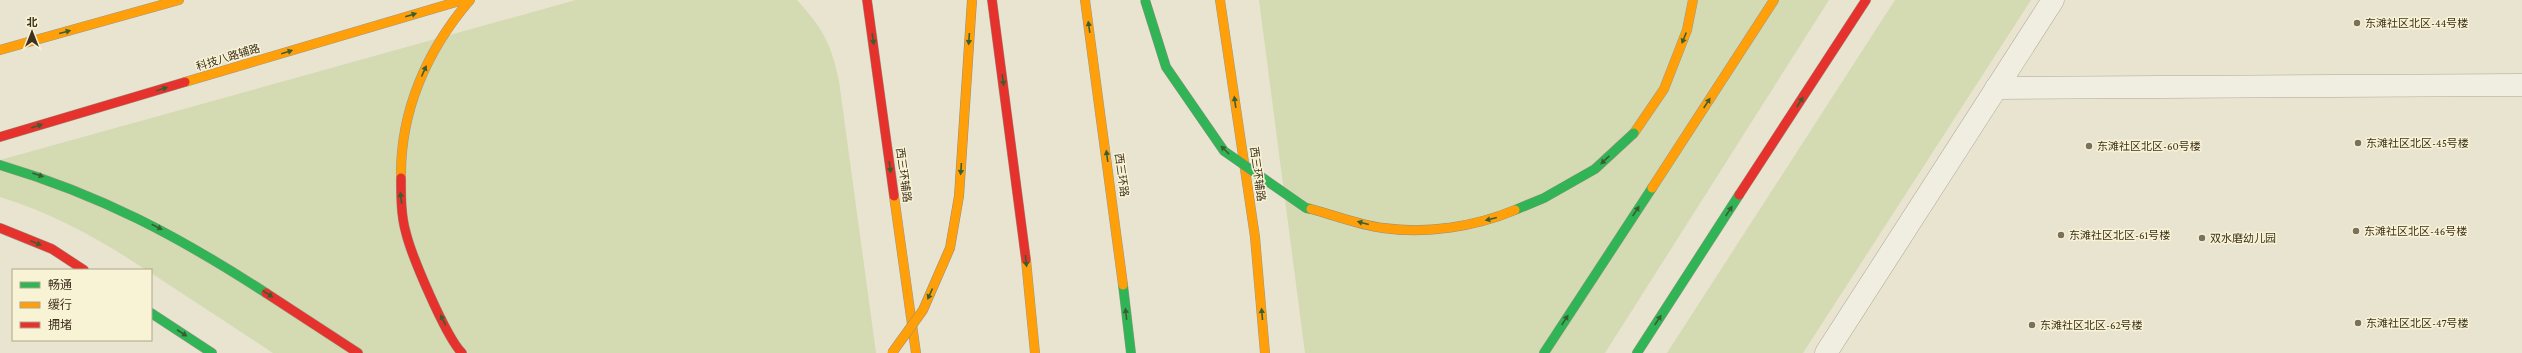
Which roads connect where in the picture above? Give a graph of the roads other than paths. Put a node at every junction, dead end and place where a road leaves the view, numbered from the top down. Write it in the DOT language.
graph roads {
  1 [pos="179,0"];
  2 [pos="463,0"];
  3 [pos="470,0"];
  4 [pos="867,0"];
  5 [pos="972,0"];
  6 [pos="992,0"];
  7 [pos="1085,0"];
  8 [pos="1145,0"];
  9 [pos="1220,0"];
  10 [pos="1693,0"];
  11 [pos="1774,0"];
  12 [pos="1866,0"];
  13 [pos="2053,0"];
  14 [pos="0,50"];
  15 [pos="2522,85"];
  16 [pos="1996,88"];
  17 [pos="0,137"];
  18 [pos="0,165"];
  19 [pos="0,228"];
  20 [pos="82,269"];
  21 [pos="152,314"];
  22 [pos="212,353"];
  23 [pos="358,353"];
  24 [pos="462,353"];
  25 [pos="892,353"];
  26 [pos="916,353"];
  27 [pos="1035,353"];
  28 [pos="1131,353"];
  29 [pos="1265,353"];
  30 [pos="1544,353"];
  31 [pos="1637,353"];
  32 [pos="1826,353"];
  14 -- 1 [label="main road, one-way"];
  17 -- 2 [label="main road, 科技八路辅路, one-way"];
  24 -- 3 [label="main road, one-way"];
  4 -- 26 [label="main road, 西三环辅路, one-way"];
  5 -- 25 [label="main road, one-way, bridge"];
  6 -- 27 [label="main road, one-way"];
  28 -- 7 [label="main road, 西三环路, one-way"];
  10 -- 8 [label="main road, one-way, bridge"];
  29 -- 9 [label="main road, 西三环辅路, one-way"];
  30 -- 11 [label="main road, one-way"];
  31 -- 12 [label="main road, one-way"];
  13 -- 16 [label="street"];
  15 -- 16 [label="street"];
  16 -- 32 [label="street"];
  18 -- 23 [label="main road, one-way"];
  19 -- 20 [label="main road, one-way"];
  21 -- 22 [label="main road, one-way"];
}
